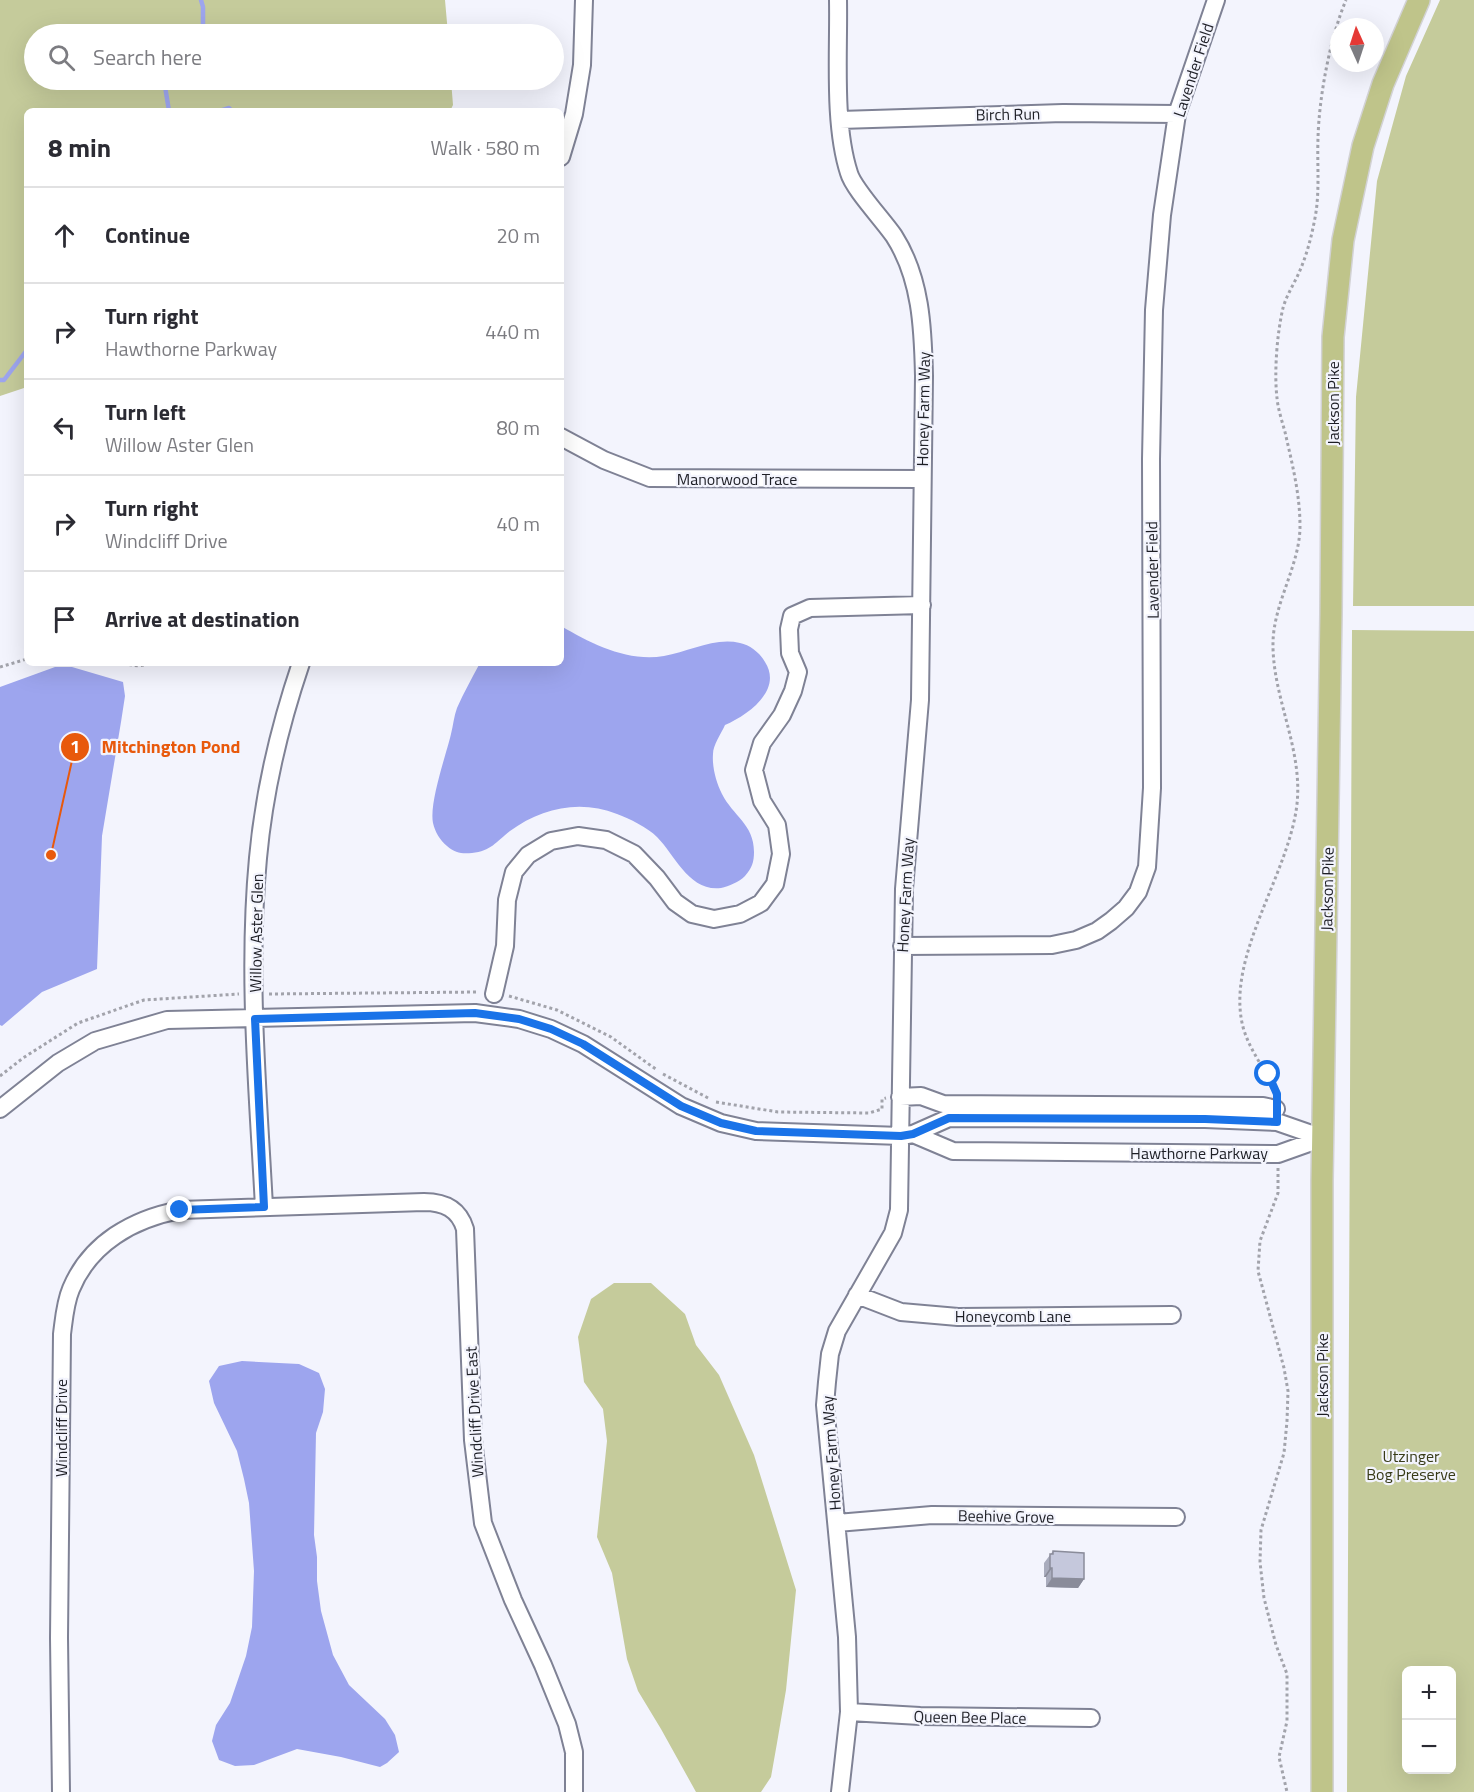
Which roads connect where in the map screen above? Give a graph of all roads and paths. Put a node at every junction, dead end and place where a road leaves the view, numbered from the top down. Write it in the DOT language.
graph roads {
  1 [pos="584,0"];
  2 [pos="838,0"];
  3 [pos="1216,0"];
  4 [pos="1346,0"];
  5 [pos="1419,0"];
  6 [pos="1177,114"];
  7 [pos="840,120"];
  8 [pos="564,147"];
  9 [pos="564,439"];
  10 [pos="922,479"];
  11 [pos="922,605"];
  12 [pos="24,660"];
  13 [pos="300,666"];
  14 [pos="0,667"];
  15 [pos="902,946"];
  16 [pos="254,994"];
  17 [pos="494,994"];
  18 [pos="255,1019"];
  19 [pos="0,1076"];
  20 [pos="900,1097"];
  21 [pos="0,1109"];
  22 [pos="1275,1109"];
  23 [pos="907,1135"];
  24 [pos="1323,1138"];
  25 [pos="1278,1154"];
  26 [pos="264,1207"];
  27 [pos="857,1295"];
  28 [pos="1172,1315"];
  29 [pos="1176,1517"];
  30 [pos="837,1523"];
  31 [pos="849,1712"];
  32 [pos="1091,1718"];
  33 [pos="61,1792"];
  34 [pos="574,1792"];
  35 [pos="840,1792"];
  36 [pos="1287,1792"];
  37 [pos="1322,1792"];
  1 -- 8 [label="street"];
  2 -- 7 [label="street, Honey Farm Way"];
  3 -- 6 [label="street, Lavender Field"];
  4 -- 22 [label="path"];
  5 -- 24 [label="main road, Jackson Pike"];
  6 -- 7 [label="street, Birch Run"];
  6 -- 15 [label="street, Lavender Field"];
  7 -- 10 [label="street, Honey Farm Way"];
  9 -- 10 [label="street, Manorwood Trace"];
  10 -- 11 [label="street, Honey Farm Way"];
  11 -- 15 [label="street, Honey Farm Way"];
  11 -- 17 [label="street"];
  12 -- 14 [label="path"];
  13 -- 16 [label="street, Willow Aster Glen"];
  15 -- 20 [label="street, Honey Farm Way"];
  16 -- 17 [label="path"];
  16 -- 18 [label="street, Willow Aster Glen"];
  16 -- 19 [label="path"];
  17 -- 20 [label="path"];
  18 -- 21 [label="street, Hawthorne Parkway"];
  18 -- 23 [label="street, Hawthorne Parkway"];
  18 -- 26 [label="street, Willow Aster Glen"];
  20 -- 22 [label="street"];
  20 -- 23 [label="street, Honey Farm Way"];
  23 -- 24 [label="street, Hawthorne Parkway"];
  23 -- 25 [label="street, Hawthorne Parkway"];
  23 -- 27 [label="street, Honey Farm Way"];
  24 -- 25 [label="street, Hawthorne Parkway"];
  24 -- 37 [label="main road, Jackson Pike"];
  25 -- 36 [label="path"];
  26 -- 33 [label="street, Windcliff Drive"];
  26 -- 34 [label="street, Windcliff Drive East"];
  27 -- 28 [label="street, Honeycomb Lane"];
  27 -- 30 [label="street, Honey Farm Way"];
  29 -- 30 [label="street, Beehive Grove"];
  30 -- 31 [label="street, Honey Farm Way"];
  31 -- 32 [label="street, Queen Bee Place"];
  31 -- 35 [label="street, Honey Farm Way"];
}
